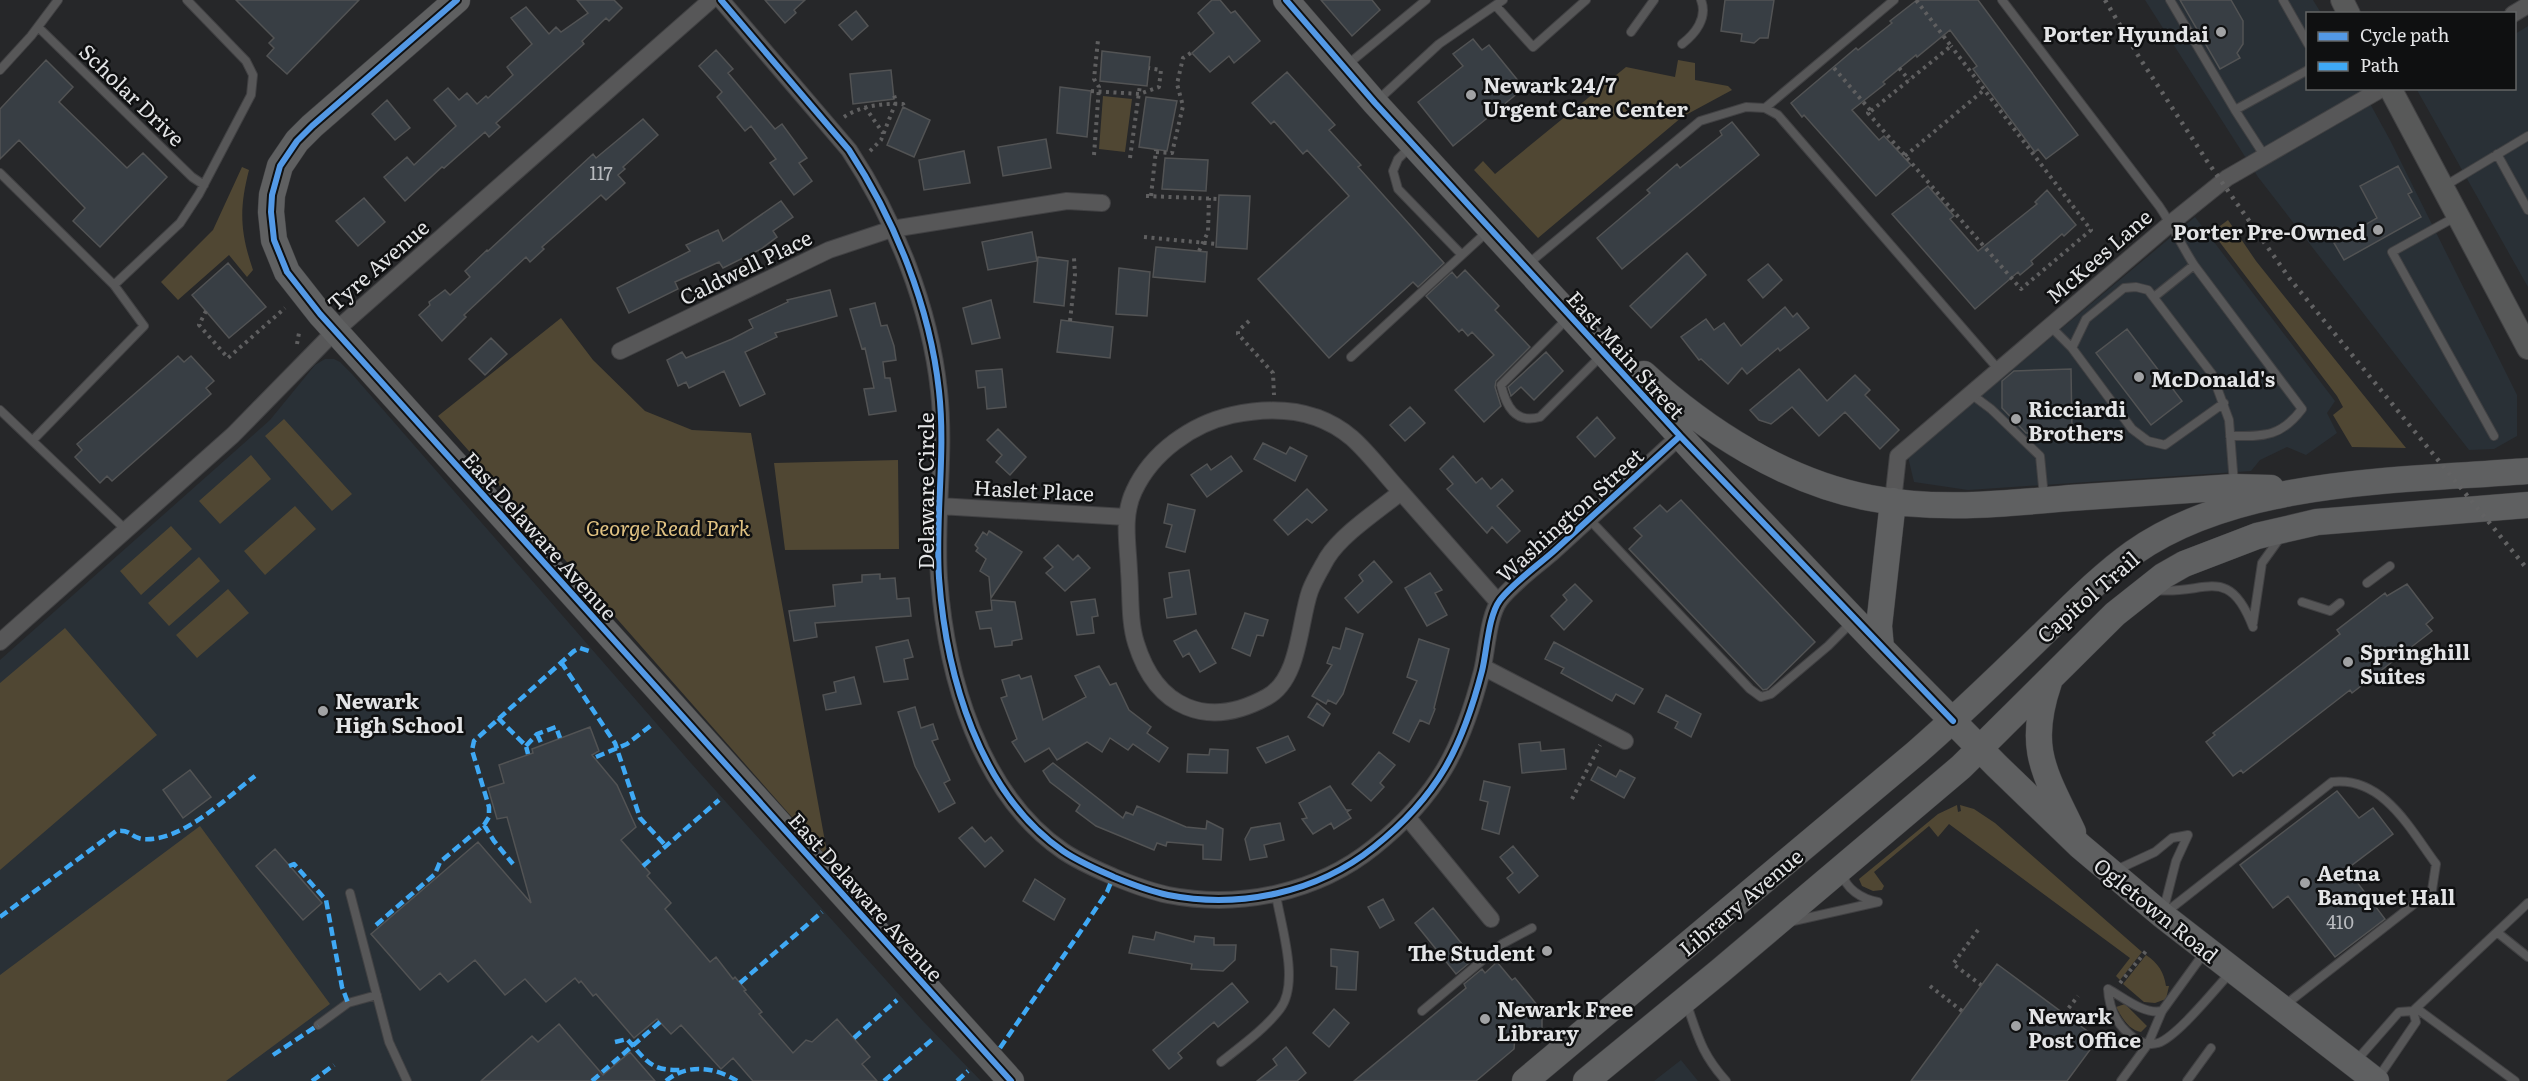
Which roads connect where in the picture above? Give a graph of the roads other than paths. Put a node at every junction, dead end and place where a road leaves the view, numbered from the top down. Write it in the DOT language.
graph roads {
  1 [pos="58,0"];
  2 [pos="187,0"];
  3 [pos="457,0"];
  4 [pos="711,0"];
  5 [pos="720,0"];
  6 [pos="1286,0"];
  7 [pos="1426,0"];
  8 [pos="1586,0"];
  9 [pos="1654,0"];
  10 [pos="1701,0"];
  11 [pos="1894,0"];
  12 [pos="2002,0"];
  13 [pos="2170,0"];
  14 [pos="2283,0"];
  15 [pos="1499,3"];
  16 [pos="38,27"];
  17 [pos="1631,32"];
  18 [pos="2306,42"];
  19 [pos="1682,44"];
  20 [pos="1344,68"];
  21 [pos="0,70"];
  22 [pos="2306,71"];
  23 [pos="2379,90"];
  24 [pos="2391,90"];
  25 [pos="1375,104"];
  26 [pos="1765,108"];
  27 [pos="2235,110"];
  28 [pos="2528,136"];
  29 [pos="1413,144"];
  30 [pos="2497,154"];
  31 [pos="2264,155"];
  32 [pos="0,173"];
  33 [pos="204,185"];
  34 [pos="2442,187"];
  35 [pos="1102,203"];
  36 [pos="2528,210"];
  37 [pos="2457,216"];
  38 [pos="2171,223"];
  39 [pos="892,229"];
  40 [pos="1491,229"];
  41 [pos="1462,255"];
  42 [pos="2194,265"];
  43 [pos="1525,267"];
  44 [pos="114,285"];
  45 [pos="2154,297"];
  46 [pos="1577,323"];
  47 [pos="2050,326"];
  48 [pos="335,331"];
  49 [pos="2072,348"];
  50 [pos="2528,348"];
  51 [pos="620,351"];
  52 [pos="1605,352"];
  53 [pos="1351,357"];
  54 [pos="1999,370"];
  55 [pos="1971,394"];
  56 [pos="2224,403"];
  57 [pos="0,410"];
  58 [pos="1680,435"];
  59 [pos="2230,436"];
  60 [pos="2494,436"];
  61 [pos="33,440"];
  62 [pos="2528,471"];
  63 [pos="2234,487"];
  64 [pos="2304,488"];
  65 [pos="1401,492"];
  66 [pos="2045,500"];
  67 [pos="1893,501"];
  68 [pos="2528,505"];
  69 [pos="939,506"];
  70 [pos="1126,517"];
  71 [pos="1588,519"];
  72 [pos="2286,529"];
  73 [pos="126,530"];
  74 [pos="2390,566"];
  75 [pos="2367,583"];
  76 [pos="2145,589"];
  77 [pos="1498,602"];
  78 [pos="2302,602"];
  79 [pos="2340,603"];
  80 [pos="1854,620"];
  81 [pos="0,642"];
  82 [pos="1881,648"];
  83 [pos="1483,667"];
  84 [pos="2050,679"];
  85 [pos="1953,721"];
  86 [pos="1625,741"];
  87 [pos="1981,750"];
  88 [pos="1408,818"];
  89 [pos="2080,846"];
  90 [pos="1841,870"];
  91 [pos="2111,872"];
  92 [pos="350,893"];
  93 [pos="1276,895"];
  94 [pos="2528,903"];
  95 [pos="2162,915"];
  96 [pos="1491,919"];
  97 [pos="1777,924"];
  98 [pos="1532,928"];
  99 [pos="2498,933"];
  100 [pos="2206,950"];
  101 [pos="2528,957"];
  102 [pos="2232,971"];
  103 [pos="377,995"];
  104 [pos="1685,1000"];
  105 [pos="2280,1009"];
  106 [pos="2414,1009"];
  107 [pos="1422,1011"];
  108 [pos="2162,1011"];
  109 [pos="318,1024"];
  110 [pos="2148,1044"];
  111 [pos="2211,1048"];
  112 [pos="1221,1062"];
  113 [pos="2354,1064"];
  114 [pos="407,1081"];
  115 [pos="1011,1081"];
  116 [pos="1525,1081"];
  117 [pos="1586,1081"];
  118 [pos="1726,1081"];
  119 [pos="2121,1081"];
  120 [pos="2187,1081"];
  121 [pos="2376,1081"];
  122 [pos="2515,1081"];
  1 -- 16 [label="lane"];
  2 -- 33 [label="lane"];
  3 -- 48 [label="main road, East Delaware Avenue"];
  4 -- 48 [label="street, Tyre Avenue"];
  5 -- 39 [label="street, Delaware Circle"];
  6 -- 20 [label="main road, East Main Street"];
  7 -- 20 [label="lane"];
  8 -- 15 [label="lane"];
  9 -- 17 [label="lane"];
  10 -- 19 [label="lane"];
  11 -- 26 [label="lane"];
  12 -- 38 [label="lane"];
  13 -- 27 [label="lane"];
  14 -- 18 [label="lane"];
  15 -- 25 [label="lane"];
  16 -- 21 [label="lane"];
  16 -- 33 [label="lane, Scholar Drive"];
  20 -- 25 [label="main road, East Main Street"];
  22 -- 27 [label="lane"];
  23 -- 31 [label="street, McKees Lane"];
  24 -- 34 [label="main road"];
  25 -- 29 [label="main road, East Main Street"];
  26 -- 43 [label="lane"];
  26 -- 54 [label="lane"];
  27 -- 31 [label="lane"];
  28 -- 30 [label="lane"];
  29 -- 40 [label="main road, East Main Street"];
  29 -- 41 [label="lane"];
  30 -- 34 [label="lane"];
  30 -- 36 [label="lane"];
  31 -- 38 [label="street, McKees Lane"];
  32 -- 44 [label="lane"];
  33 -- 44 [label="lane"];
  34 -- 37 [label="main road"];
  35 -- 39 [label="street, Caldwell Place"];
  37 -- 50 [label="main road"];
  37 -- 60 [label="lane"];
  38 -- 42 [label="lane"];
  38 -- 47 [label="street, McKees Lane"];
  39 -- 51 [label="street, Caldwell Place"];
  39 -- 69 [label="street, Delaware Circle"];
  40 -- 41 [label="lane"];
  40 -- 43 [label="main road, East Main Street"];
  41 -- 53 [label="lane"];
  42 -- 45 [label="lane"];
  42 -- 59 [label="lane"];
  43 -- 46 [label="main road, East Main Street"];
  44 -- 61 [label="lane"];
  45 -- 49 [label="lane"];
  45 -- 56 [label="lane"];
  46 -- 52 [label="main road, East Main Street"];
  46 -- 52 [label="lane"];
  46 -- 67 [label="main road"];
  47 -- 49 [label="lane"];
  47 -- 54 [label="street, McKees Lane"];
  48 -- 73 [label="street, Tyre Avenue"];
  48 -- 115 [label="main road, East Delaware Avenue"];
  49 -- 56 [label="lane"];
  52 -- 58 [label="main road, East Main Street"];
  54 -- 55 [label="street, McKees Lane"];
  55 -- 66 [label="lane"];
  55 -- 67 [label="street, McKees Lane"];
  56 -- 59 [label="lane"];
  57 -- 61 [label="lane"];
  58 -- 71 [label="street, Washington Street"];
  58 -- 80 [label="main road, East Main Street"];
  59 -- 63 [label="lane"];
  61 -- 73 [label="lane"];
  62 -- 64 [label="main road, Capitol Trail"];
  63 -- 64 [label="main road"];
  63 -- 66 [label="main road"];
  64 -- 85 [label="main road, Capitol Trail"];
  65 -- 70 [label="street"];
  65 -- 70 [label="street"];
  65 -- 77 [label="street"];
  66 -- 67 [label="main road"];
  67 -- 82 [label="main road"];
  68 -- 72 [label="main road, Capitol Trail"];
  69 -- 70 [label="street, Haslet Place"];
  69 -- 93 [label="street, Delaware Circle"];
  71 -- 77 [label="street, Washington Street"];
  71 -- 80 [label="lane"];
  72 -- 76 [label="main road, Capitol Trail"];
  72 -- 76 [label="lane"];
  73 -- 81 [label="street, Tyre Avenue"];
  74 -- 75 [label="lane"];
  76 -- 84 [label="main road, Capitol Trail"];
  77 -- 83 [label="street, Washington Street"];
  78 -- 79 [label="lane"];
  80 -- 82 [label="main road, East Main Street"];
  82 -- 85 [label="main road, East Main Street"];
  83 -- 86 [label="street"];
  83 -- 88 [label="street, Washington Street"];
  84 -- 87 [label="main road, Capitol Trail"];
  84 -- 89 [label="main road"];
  85 -- 87 [label="main road, Ogletown Road"];
  85 -- 116 [label="main road, Library Avenue"];
  87 -- 89 [label="main road, Ogletown Road"];
  87 -- 90 [label="main road, Library Avenue"];
  88 -- 93 [label="street, Delaware Circle"];
  88 -- 96 [label="street"];
  89 -- 91 [label="main road, Ogletown Road"];
  90 -- 97 [label="main road, Library Avenue"];
  90 -- 97 [label="lane"];
  91 -- 95 [label="main road, Ogletown Road"];
  91 -- 95 [label="lane"];
  92 -- 103 [label="lane"];
  93 -- 112 [label="lane"];
  94 -- 99 [label="lane"];
  95 -- 100 [label="main road, Ogletown Road"];
  95 -- 105 [label="lane"];
  97 -- 104 [label="main road, Library Avenue"];
  98 -- 107 [label="lane"];
  99 -- 101 [label="lane"];
  99 -- 106 [label="lane"];
  100 -- 102 [label="main road, Ogletown Road"];
  100 -- 108 [label="lane"];
  102 -- 105 [label="main road, Ogletown Road"];
  102 -- 110 [label="lane"];
  103 -- 109 [label="lane"];
  103 -- 114 [label="lane"];
  104 -- 117 [label="main road, Library Avenue"];
  104 -- 118 [label="lane"];
  105 -- 113 [label="main road, Ogletown Road"];
  106 -- 113 [label="lane"];
  106 -- 121 [label="lane"];
  106 -- 122 [label="lane"];
  108 -- 110 [label="lane"];
  108 -- 110 [label="lane"];
  110 -- 119 [label="lane"];
  111 -- 120 [label="lane"];
  113 -- 121 [label="main road, Ogletown Road"];
}
